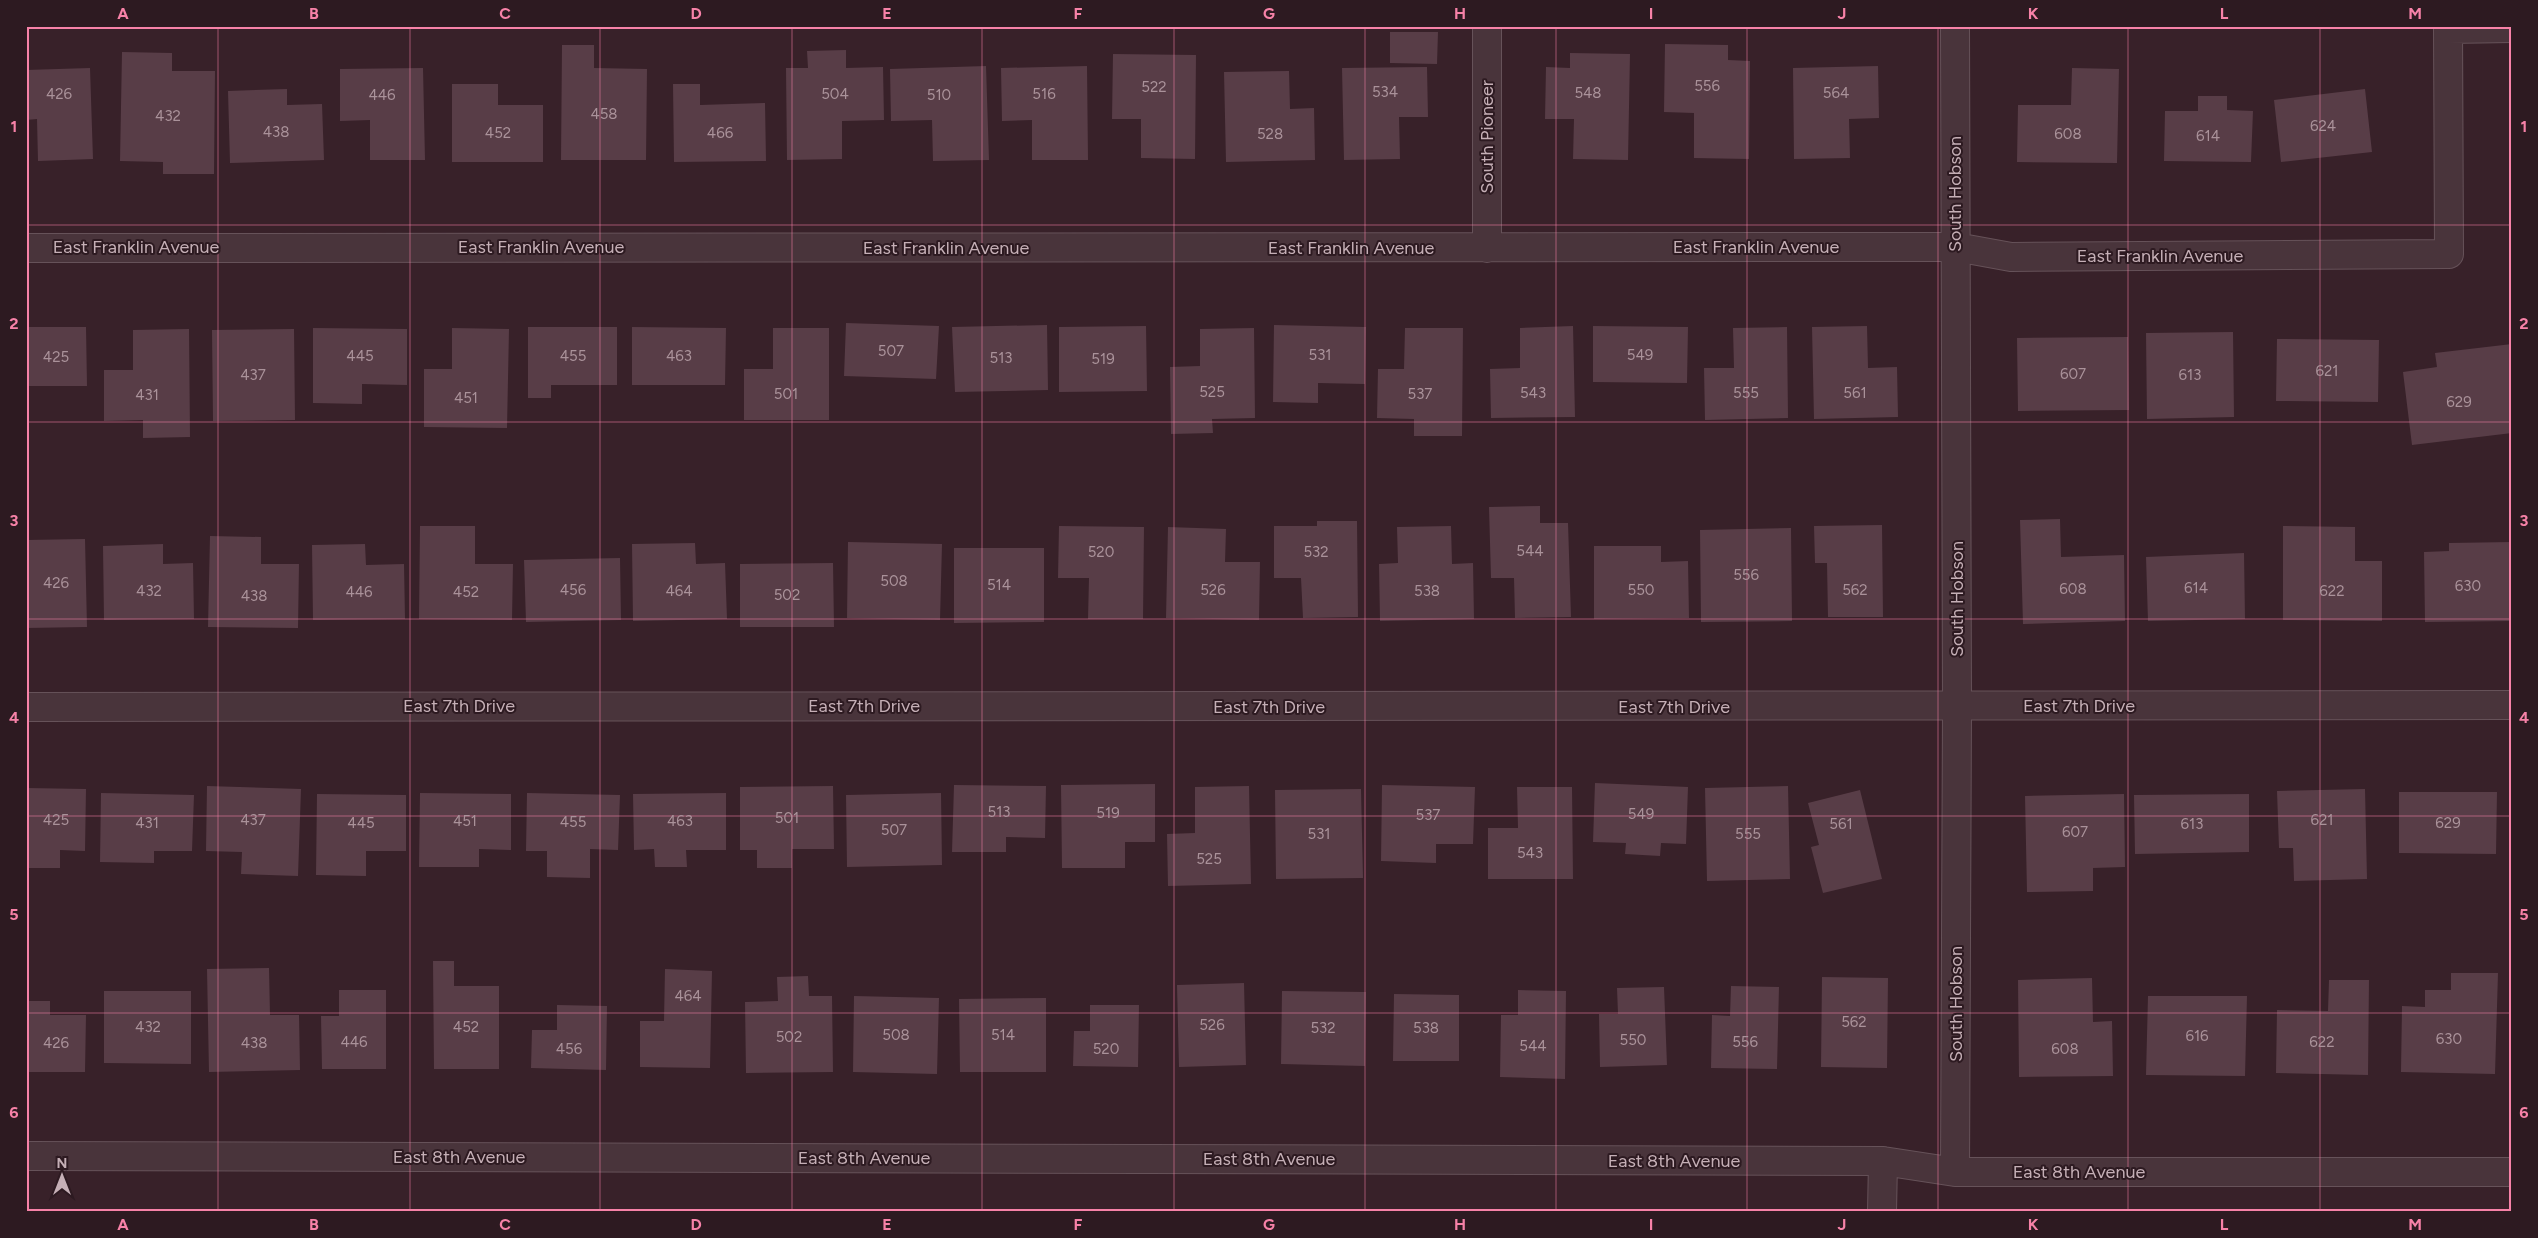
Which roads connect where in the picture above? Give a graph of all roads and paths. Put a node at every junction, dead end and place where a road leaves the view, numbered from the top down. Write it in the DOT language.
graph roads {
  1 [pos="1487,26"];
  2 [pos="1955,26"];
  3 [pos="2448,27"];
  4 [pos="2512,28"];
  5 [pos="1956,247"];
  6 [pos="26,248"];
  7 [pos="1487,248"];
  8 [pos="2512,705"];
  9 [pos="26,707"];
  10 [pos="1957,707"];
  11 [pos="26,1156"];
  12 [pos="1883,1161"];
  13 [pos="1955,1172"];
  14 [pos="2512,1172"];
  15 [pos="1882,1212"];
  1 -- 7 [label="street, South Pioneer"];
  2 -- 5 [label="street, South Hobson"];
  3 -- 4 [label="street, East Franklin Avenue"];
  3 -- 5 [label="street, East Franklin Avenue"];
  5 -- 7 [label="street, East Franklin Avenue"];
  5 -- 10 [label="street, South Hobson"];
  6 -- 7 [label="street, East Franklin Avenue"];
  8 -- 10 [label="street, East 7th Drive"];
  9 -- 10 [label="street, East 7th Drive"];
  10 -- 13 [label="street, South Hobson"];
  11 -- 12 [label="street, East 8th Avenue"];
  12 -- 13 [label="street, East 8th Avenue"];
  12 -- 15 [label="street"];
  13 -- 14 [label="street, East 8th Avenue"];
}
